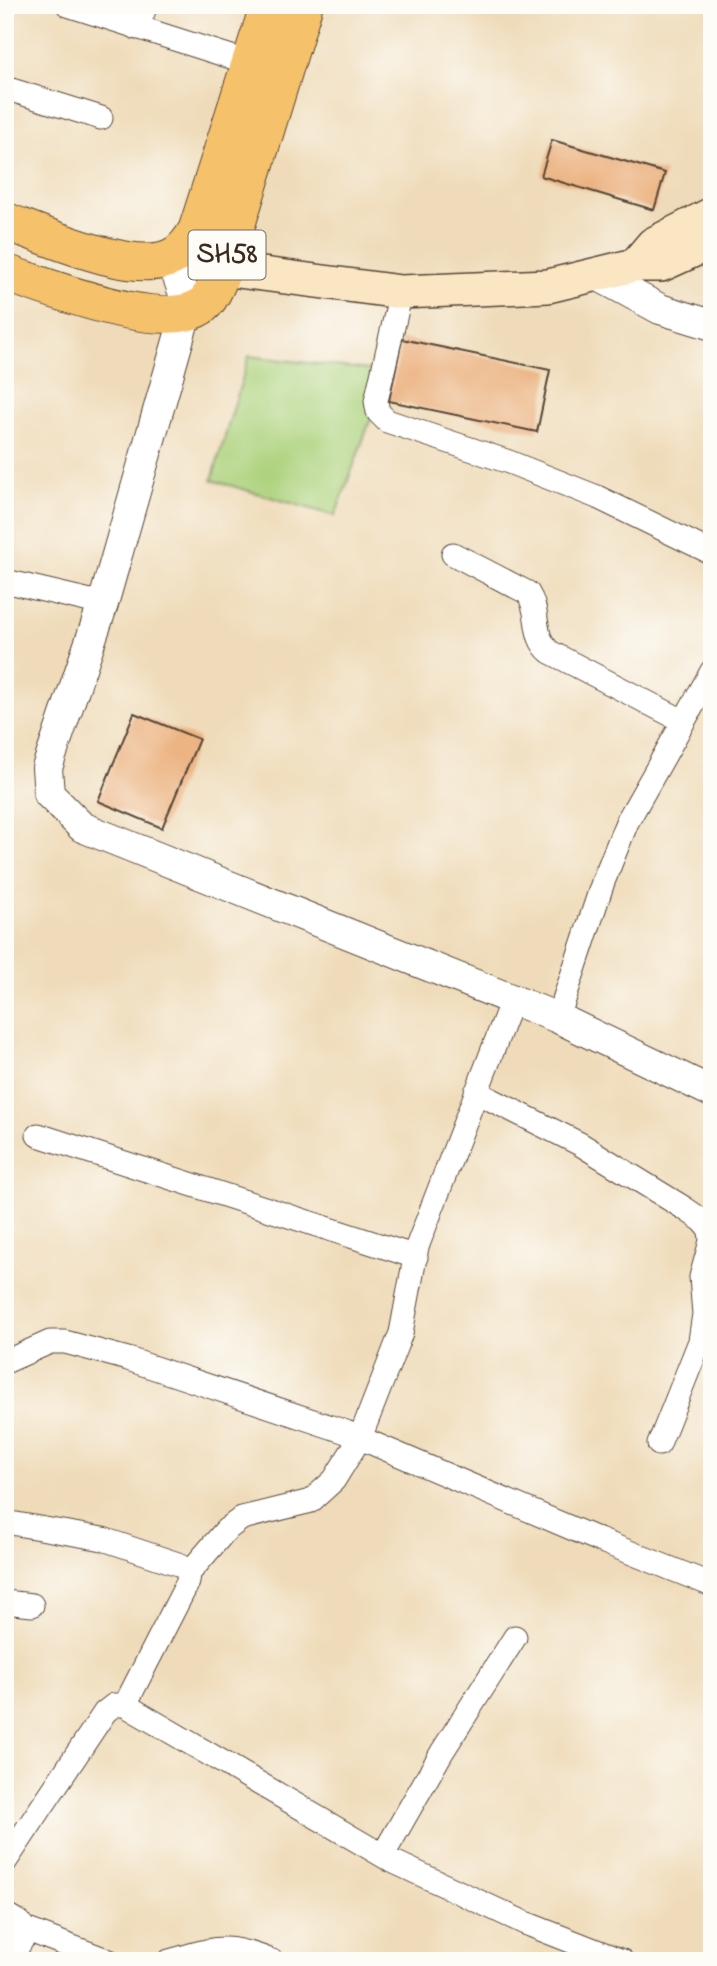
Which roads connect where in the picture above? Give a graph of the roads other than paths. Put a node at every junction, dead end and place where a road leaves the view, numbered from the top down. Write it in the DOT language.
graph roads {
  1 [pos="68,5"];
  2 [pos="146,5"];
  3 [pos="269,5"];
  4 [pos="304,5"];
  5 [pos="137,28"];
  6 [pos="250,63"];
  7 [pos="5,88"];
  8 [pos="101,118"];
  9 [pos="712,214"];
  10 [pos="5,221"];
  11 [pos="712,242"];
  12 [pos="180,251"];
  13 [pos="635,265"];
  14 [pos="223,268"];
  15 [pos="5,273"];
  16 [pos="597,275"];
  17 [pos="401,292"];
  18 [pos="186,313"];
  19 [pos="712,325"];
  20 [pos="712,553"];
  21 [pos="453,554"];
  22 [pos="5,581"];
  23 [pos="103,604"];
  24 [pos="712,671"];
  25 [pos="683,721"];
  26 [pos="512,999"];
  27 [pos="558,1018"];
  28 [pos="477,1092"];
  29 [pos="712,1092"];
  30 [pos="38,1135"];
  31 [pos="416,1257"];
  32 [pos="5,1362"];
  33 [pos="360,1438"];
  34 [pos="659,1444"];
  35 [pos="5,1522"];
  36 [pos="189,1573"];
  37 [pos="712,1585"];
  38 [pos="5,1602"];
  39 [pos="32,1605"];
  40 [pos="515,1637"];
  41 [pos="125,1705"];
  42 [pos="383,1856"];
  43 [pos="5,1862"];
  44 [pos="5,1914"];
  45 [pos="25,1929"];
  46 [pos="9,1961"];
  47 [pos="109,1961"];
  48 [pos="169,1961"];
  49 [pos="272,1961"];
  50 [pos="622,1961"];
  1 -- 5 [label="street"];
  2 -- 5 [label="street"];
  3 -- 6 [label="main road, SH58"];
  4 -- 14 [label="main road, SH58"];
  5 -- 6 [label="street"];
  6 -- 12 [label="main road, SH58"];
  7 -- 8 [label="street"];
  9 -- 13 [label="main road"];
  10 -- 12 [label="main road, SH58"];
  11 -- 13 [label="main road"];
  12 -- 14 [label="street"];
  12 -- 18 [label="street"];
  13 -- 16 [label="main road"];
  14 -- 17 [label="main road"];
  14 -- 18 [label="main road, SH58"];
  15 -- 18 [label="main road, SH58"];
  16 -- 17 [label="main road"];
  16 -- 19 [label="street"];
  17 -- 20 [label="street"];
  18 -- 23 [label="street"];
  21 -- 25 [label="street"];
  22 -- 23 [label="street"];
  23 -- 26 [label="street"];
  24 -- 25 [label="street"];
  25 -- 27 [label="street"];
  26 -- 27 [label="street"];
  26 -- 28 [label="street"];
  27 -- 29 [label="street"];
  28 -- 31 [label="street"];
  28 -- 34 [label="street"];
  30 -- 31 [label="street"];
  31 -- 33 [label="street"];
  32 -- 33 [label="street"];
  33 -- 36 [label="street"];
  33 -- 37 [label="street"];
  35 -- 36 [label="street"];
  36 -- 41 [label="street"];
  38 -- 39 [label="street"];
  40 -- 42 [label="street"];
  41 -- 42 [label="street"];
  41 -- 43 [label="street"];
  42 -- 50 [label="street"];
  44 -- 45 [label="street"];
  45 -- 46 [label="street"];
  45 -- 47 [label="street"];
  48 -- 49 [label="street"];
}
